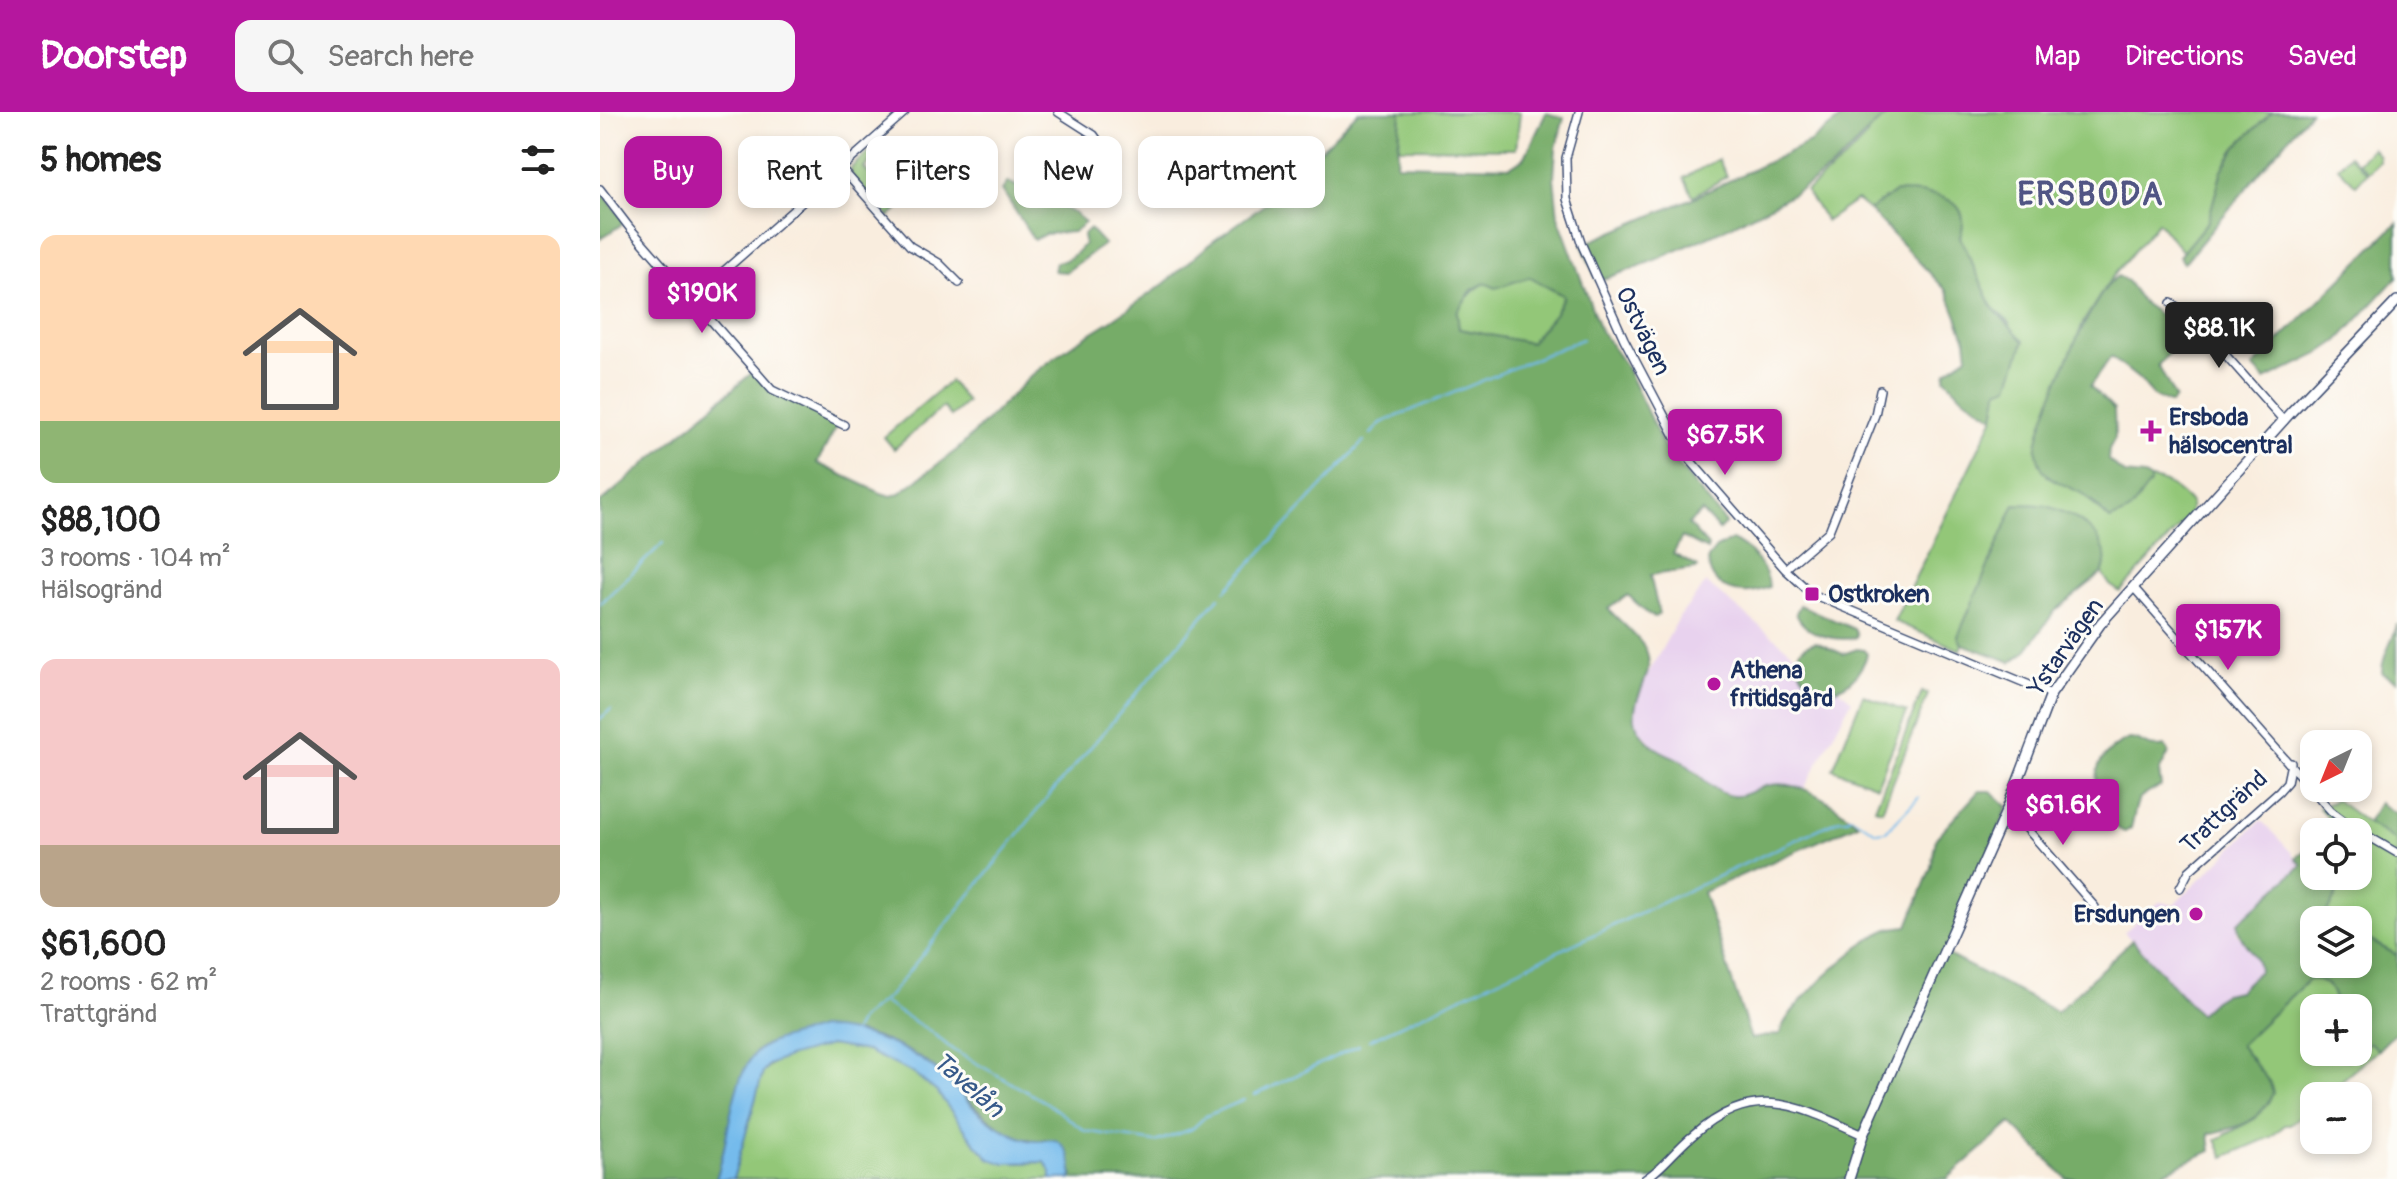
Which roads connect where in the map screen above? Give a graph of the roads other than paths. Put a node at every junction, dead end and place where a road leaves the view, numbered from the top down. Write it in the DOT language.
graph roads {
  1 [pos="905,112"];
  2 [pos="1058,112"];
  3 [pos="1579,112"];
  4 [pos="1095,136"];
  5 [pos="850,160"];
  6 [pos="850,178"];
  7 [pos="600,189"];
  8 [pos="796,208"];
  9 [pos="959,283"];
  10 [pos="692,299"];
  11 [pos="2397,301"];
  12 [pos="2171,303"];
  13 [pos="1880,390"];
  14 [pos="2284,421"];
  15 [pos="844,425"];
  16 [pos="1785,569"];
  17 [pos="2134,588"];
  18 [pos="2051,694"];
  19 [pos="2291,763"];
  20 [pos="2008,807"];
  21 [pos="2397,853"];
  22 [pos="2180,888"];
  23 [pos="2095,907"];
  24 [pos="1863,1135"];
  25 [pos="1645,1179"];
  26 [pos="1849,1179"];
  1 -- 5 [label="street"];
  2 -- 4 [label="street"];
  3 -- 16 [label="street, Ostvägen"];
  6 -- 9 [label="street"];
  7 -- 10 [label="street"];
  8 -- 10 [label="street"];
  10 -- 15 [label="street"];
  11 -- 14 [label="street, Ystarvägen"];
  12 -- 14 [label="street"];
  13 -- 16 [label="street"];
  14 -- 17 [label="street, Ystarvägen"];
  16 -- 18 [label="street, Ostvägen"];
  17 -- 18 [label="street, Ystarvägen"];
  17 -- 19 [label="street, Trattgränd"];
  18 -- 20 [label="street, Ystarvägen"];
  19 -- 21 [label="street, Trattgränd"];
  19 -- 22 [label="street, Trattgränd"];
  20 -- 23 [label="street"];
  20 -- 24 [label="street, Ystarvägen"];
  24 -- 25 [label="street"];
  24 -- 26 [label="street, Ystarvägen"];
}
